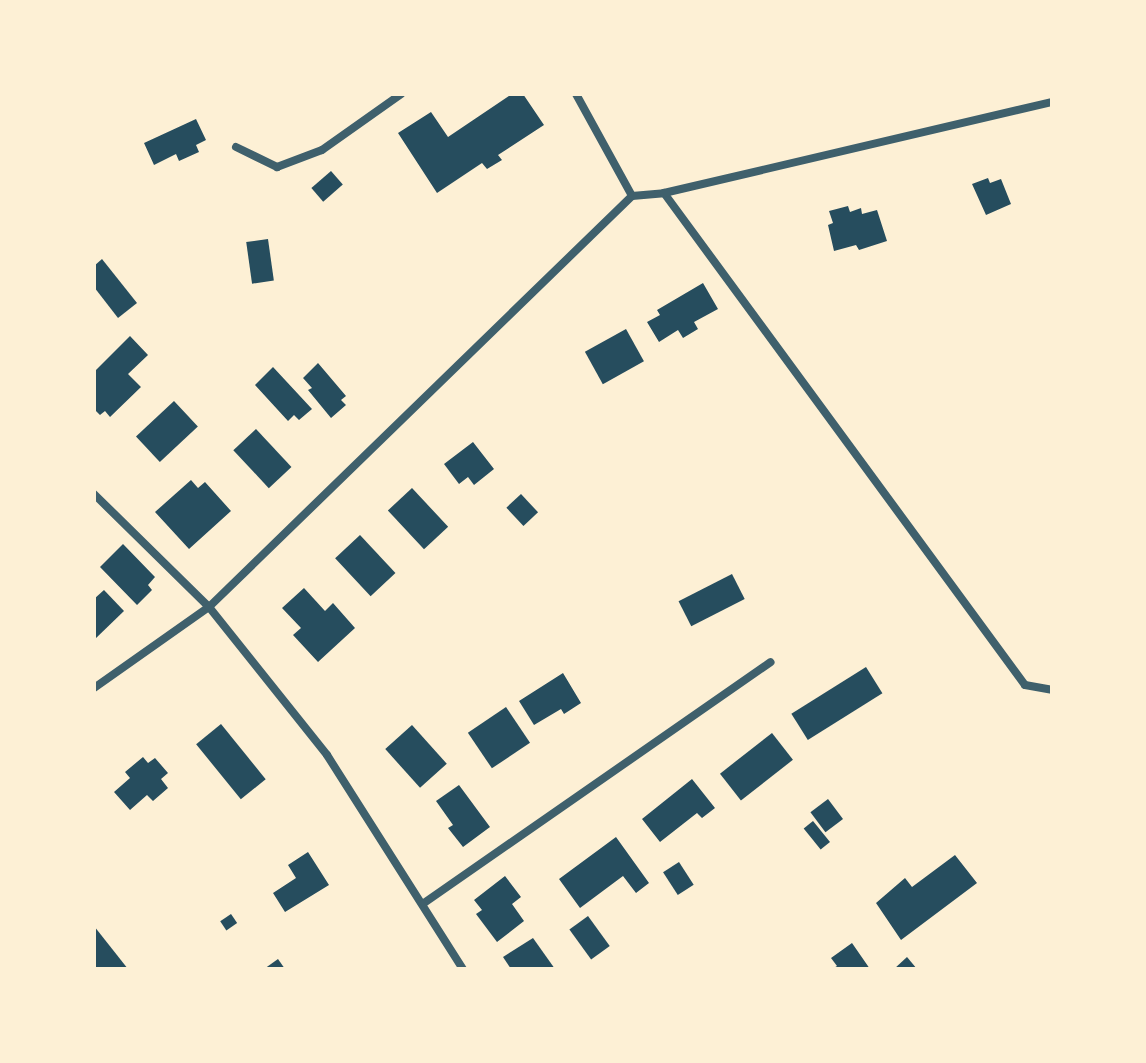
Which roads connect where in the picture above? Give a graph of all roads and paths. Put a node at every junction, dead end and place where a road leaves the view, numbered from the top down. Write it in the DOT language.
graph roads {
  1 [pos="401,94"];
  2 [pos="576,94"];
  3 [pos="1052,102"];
  4 [pos="236,147"];
  5 [pos="664,193"];
  6 [pos="632,196"];
  7 [pos="94,494"];
  8 [pos="209,607"];
  9 [pos="771,662"];
  10 [pos="94,688"];
  11 [pos="1052,690"];
  12 [pos="424,903"];
  13 [pos="463,969"];
  1 -- 4 [label="street"];
  2 -- 6 [label="street"];
  3 -- 5 [label="street"];
  5 -- 6 [label="street"];
  5 -- 11 [label="street"];
  6 -- 8 [label="street"];
  7 -- 8 [label="street"];
  8 -- 10 [label="street"];
  8 -- 12 [label="street"];
  9 -- 12 [label="street"];
  12 -- 13 [label="street"];
}
